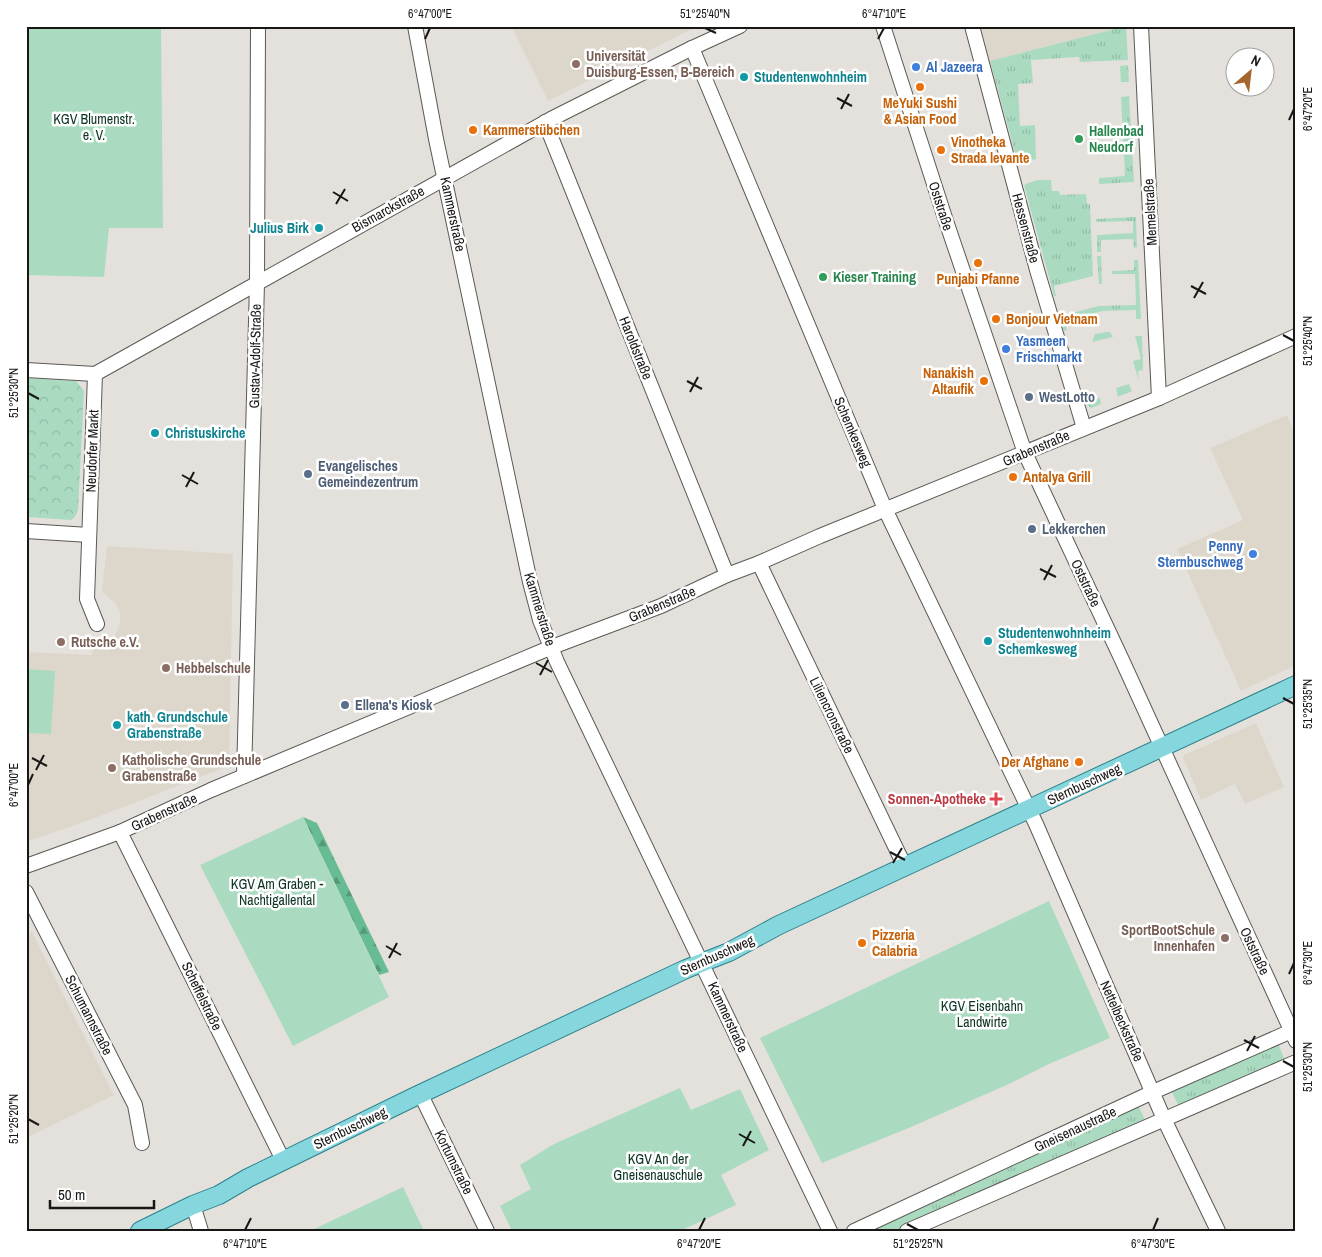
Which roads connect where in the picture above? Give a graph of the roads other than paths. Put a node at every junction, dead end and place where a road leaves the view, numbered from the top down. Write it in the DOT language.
graph roads {
  1 [pos="258,26"];
  2 [pos="415,26"];
  3 [pos="740,26"];
  4 [pos="883,26"];
  5 [pos="972,26"];
  6 [pos="1141,26"];
  7 [pos="692,48"];
  8 [pos="545,122"];
  9 [pos="445,177"];
  10 [pos="257,283"];
  11 [pos="1296,336"];
  12 [pos="26,370"];
  13 [pos="95,374"];
  14 [pos="1159,398"];
  15 [pos="1084,428"];
  16 [pos="1025,453"];
  17 [pos="885,509"];
  18 [pos="26,531"];
  19 [pos="89,535"];
  20 [pos="760,563"];
  21 [pos="728,575"];
  22 [pos="97,624"];
  23 [pos="552,647"];
  24 [pos="1296,685"];
  25 [pos="1162,748"];
  26 [pos="244,776"];
  27 [pos="1029,810"];
  28 [pos="120,832"];
  29 [pos="26,866"];
  30 [pos="905,867"];
  31 [pos="26,892"];
  32 [pos="702,964"];
  33 [pos="1294,1034"];
  34 [pos="1296,1062"];
  35 [pos="1153,1092"];
  36 [pos="420,1094"];
  37 [pos="1164,1119"];
  38 [pos="142,1143"];
  39 [pos="283,1160"];
  40 [pos="193,1205"];
  41 [pos="140,1231"];
  42 [pos="201,1231"];
  43 [pos="487,1231"];
  44 [pos="830,1231"];
  45 [pos="854,1231"];
  46 [pos="908,1231"];
  47 [pos="1218,1231"];
  1 -- 10 [label="street, Gustav-Adolf-Straße"];
  2 -- 9 [label="street, Kammerstraße"];
  3 -- 7 [label="street, Bismarckstraße"];
  4 -- 16 [label="street, Oststraße"];
  5 -- 15 [label="street, Hessenstraße"];
  6 -- 14 [label="street, Memelstraße"];
  7 -- 8 [label="street, Bismarckstraße"];
  7 -- 17 [label="street, Schemkesweg"];
  8 -- 9 [label="street, Bismarckstraße"];
  8 -- 21 [label="street, Haroldstraße"];
  9 -- 10 [label="street, Bismarckstraße"];
  9 -- 23 [label="street, Kammerstraße"];
  10 -- 13 [label="street, Bismarckstraße"];
  10 -- 26 [label="street, Gustav-Adolf-Straße"];
  11 -- 14 [label="street, Grabenstraße"];
  12 -- 13 [label="street"];
  13 -- 19 [label="street, Neudorfer Markt"];
  14 -- 15 [label="street, Grabenstraße"];
  15 -- 16 [label="street, Grabenstraße"];
  16 -- 17 [label="street, Grabenstraße"];
  16 -- 25 [label="street, Oststraße"];
  17 -- 20 [label="street, Grabenstraße"];
  17 -- 27 [label="street, Schemkesweg"];
  18 -- 19 [label="street"];
  19 -- 22 [label="street, Neudorfer Markt"];
  20 -- 21 [label="street, Grabenstraße"];
  20 -- 30 [label="street, Liliencronstraße"];
  21 -- 23 [label="street, Grabenstraße"];
  23 -- 26 [label="street, Grabenstraße"];
  23 -- 32 [label="street, Kammerstraße"];
  24 -- 25 [label="main road, Sternbuschweg"];
  25 -- 27 [label="main road, Sternbuschweg"];
  25 -- 33 [label="street, Oststraße"];
  26 -- 28 [label="street, Grabenstraße"];
  27 -- 30 [label="main road, Sternbuschweg"];
  27 -- 35 [label="street, Nettelbeckstraße"];
  28 -- 29 [label="street, Grabenstraße"];
  28 -- 39 [label="street, Scheffelstraße"];
  30 -- 32 [label="main road, Sternbuschweg"];
  31 -- 38 [label="street, Schumannstraße"];
  32 -- 36 [label="main road, Sternbuschweg"];
  32 -- 44 [label="street, Kammerstraße"];
  33 -- 35 [label="street, Gneisenaustraße"];
  34 -- 37 [label="street, Gneisenaustraße"];
  35 -- 37 [label="street, Nettelbeckstraße"];
  35 -- 45 [label="street, Gneisenaustraße"];
  36 -- 39 [label="main road, Sternbuschweg"];
  36 -- 43 [label="street, Kortumstraße"];
  37 -- 46 [label="street, Gneisenaustraße"];
  37 -- 47 [label="street, Nettelbeckstraße"];
  39 -- 40 [label="main road, Sternbuschweg"];
  40 -- 41 [label="main road, Sternbuschweg"];
  40 -- 42 [label="street"];
}
